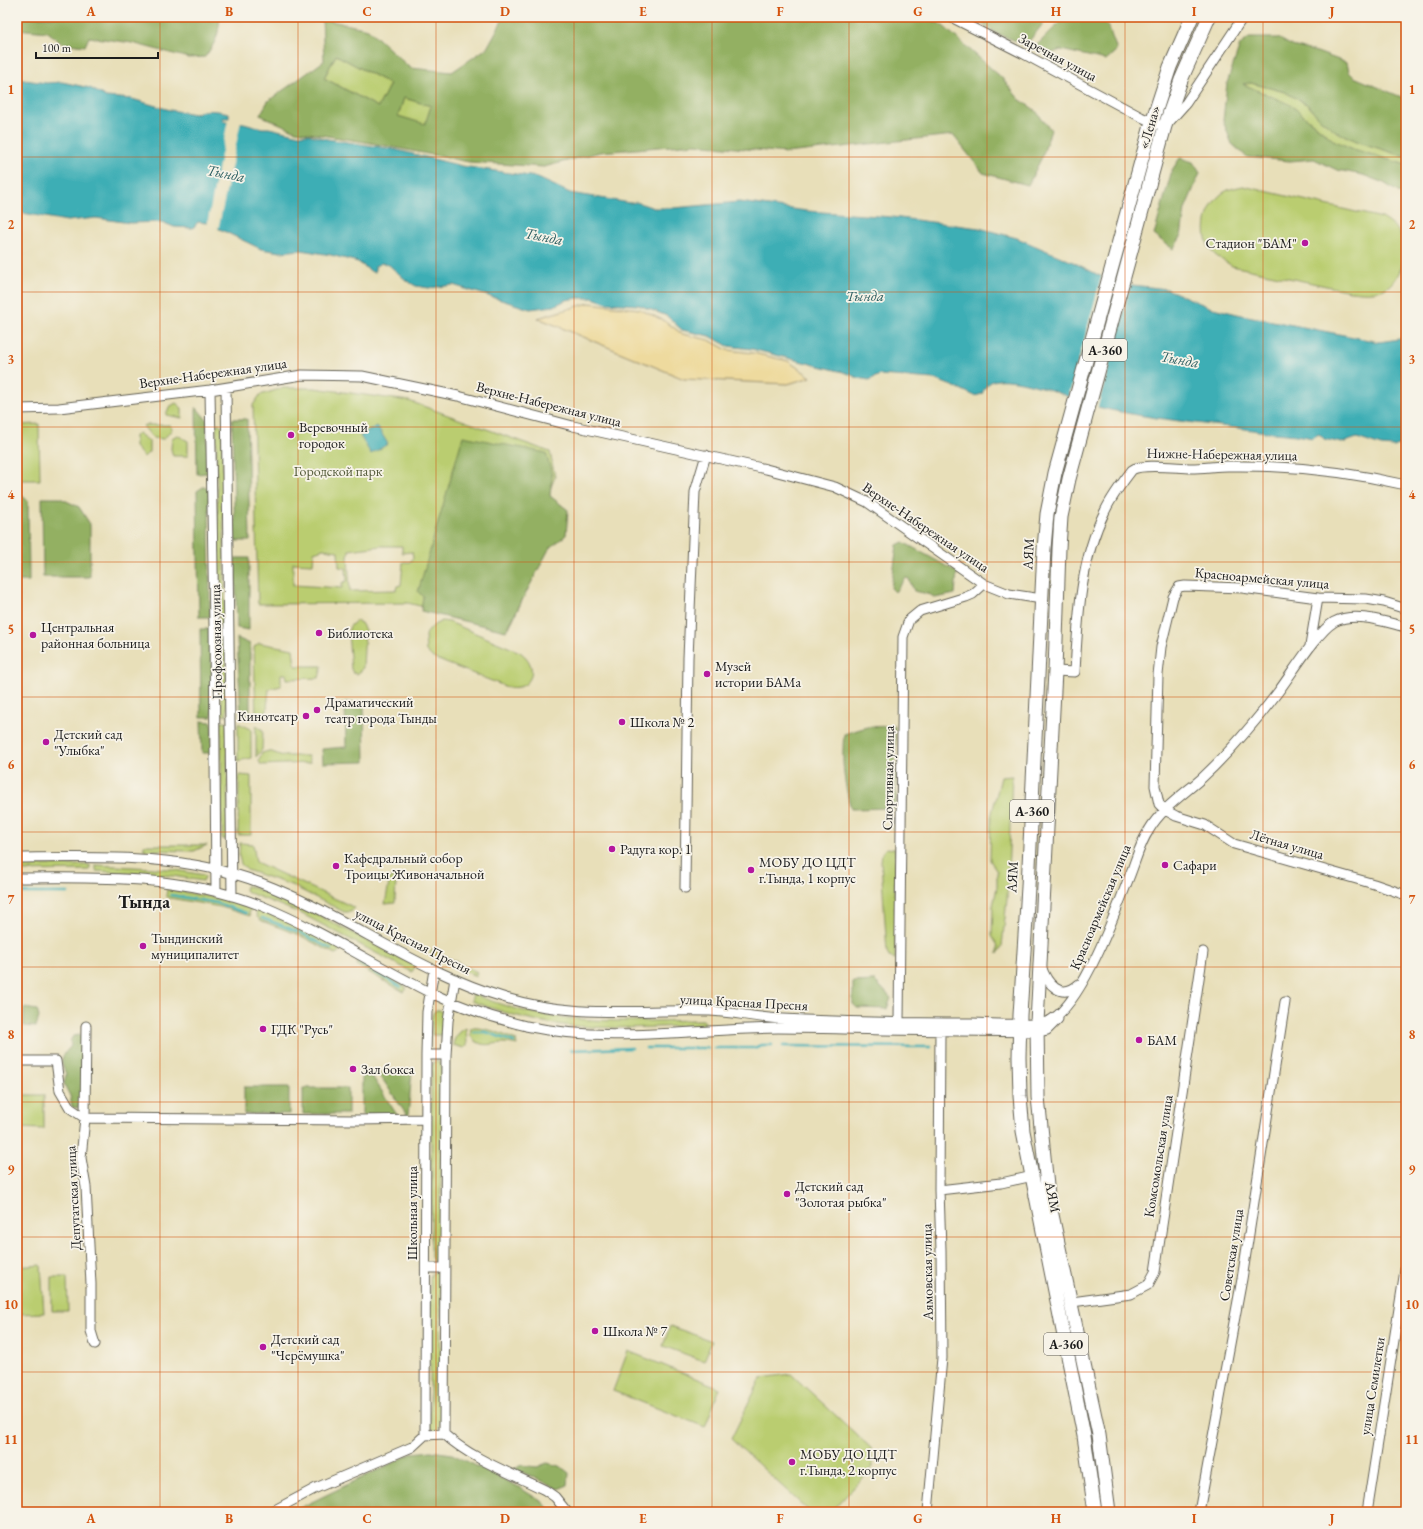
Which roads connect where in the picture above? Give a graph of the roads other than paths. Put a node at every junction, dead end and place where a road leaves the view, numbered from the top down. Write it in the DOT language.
graph roads {
  1 [pos="951,17"];
  2 [pos="1192,17"];
  3 [pos="1209,17"];
  4 [pos="1243,17"];
  5 [pos="1152,122"];
  6 [pos="1165,126"];
  7 [pos="1117,247"];
  8 [pos="1132,251"];
  9 [pos="226,388"];
  10 [pos="210,390"];
  11 [pos="17,409"];
  12 [pos="211,417"];
  13 [pos="227,417"];
  14 [pos="706,455"];
  15 [pos="1406,485"];
  16 [pos="984,584"];
  17 [pos="1318,598"];
  18 [pos="1042,599"];
  19 [pos="1403,608"];
  20 [pos="1406,628"];
  21 [pos="1309,649"];
  22 [pos="1055,671"];
  23 [pos="1165,810"];
  24 [pos="216,856"];
  25 [pos="232,856"];
  26 [pos="17,858"];
  27 [pos="216,869"];
  28 [pos="232,873"];
  29 [pos="17,878"];
  30 [pos="685,888"];
  31 [pos="216,892"];
  32 [pos="1406,895"];
  33 [pos="232,896"];
  34 [pos="1203,952"];
  35 [pos="1040,962"];
  36 [pos="434,970"];
  37 [pos="1085,977"];
  38 [pos="455,979"];
  39 [pos="430,992"];
  40 [pos="450,1001"];
  41 [pos="1285,1002"];
  42 [pos="899,1022"];
  43 [pos="86,1026"];
  44 [pos="1019,1028"];
  45 [pos="1037,1028"];
  46 [pos="940,1031"];
  47 [pos="426,1055"];
  48 [pos="446,1055"];
  49 [pos="17,1061"];
  50 [pos="85,1118"];
  51 [pos="426,1119"];
  52 [pos="1033,1176"];
  53 [pos="939,1190"];
  54 [pos="1406,1264"];
  55 [pos="426,1268"];
  56 [pos="444,1268"];
  57 [pos="1072,1302"];
  58 [pos="95,1344"];
  59 [pos="444,1434"];
  60 [pos="424,1435"];
  61 [pos="271,1512"];
  62 [pos="567,1512"];
  63 [pos="928,1512"];
  64 [pos="1095,1512"];
  65 [pos="1109,1512"];
  66 [pos="1199,1512"];
  67 [pos="1367,1512"];
  1 -- 5 [label="street, Заречная улица"];
  2 -- 5 [label="highway, «Лена» / А-360"];
  3 -- 6 [label="highway, «Лена» / А-360"];
  4 -- 6 [label="street"];
  5 -- 6 [label="street, Заречная улица"];
  5 -- 7 [label="highway, «Лена» / А-360"];
  6 -- 8 [label="highway, «Лена» / А-360"];
  7 -- 18 [label="highway, АЯМ / А-360"];
  8 -- 22 [label="highway, АЯМ / А-360"];
  9 -- 10 [label="street, Верхне-Набережная улица"];
  9 -- 13 [label="street, Профсоюзная улица"];
  9 -- 14 [label="street, Верхне-Набережная улица"];
  10 -- 11 [label="street, Верхне-Набережная улица"];
  10 -- 12 [label="street, Профсоюзная улица"];
  12 -- 13 [label="street"];
  12 -- 24 [label="street, Профсоюзная улица"];
  13 -- 25 [label="street, Профсоюзная улица"];
  14 -- 16 [label="street, Верхне-Набережная улица"];
  14 -- 30 [label="street"];
  15 -- 22 [label="street, Нижне-Набережная улица"];
  16 -- 18 [label="street, Верхне-Набережная улица"];
  16 -- 42 [label="street, Спортивная улица"];
  17 -- 19 [label="street, Красноармейская улица"];
  17 -- 21 [label="street"];
  17 -- 23 [label="street, Красноармейская улица"];
  18 -- 44 [label="highway, АЯМ / А-360"];
  20 -- 21 [label="street, Красноармейская улица"];
  21 -- 23 [label="street, Красноармейская улица"];
  22 -- 35 [label="highway, АЯМ / А-360"];
  23 -- 32 [label="street, Лётная улица"];
  23 -- 37 [label="street, Красноармейская улица"];
  24 -- 25 [label="street"];
  24 -- 27 [label="street, Профсоюзная улица"];
  25 -- 28 [label="street, Профсоюзная улица"];
  26 -- 27 [label="street, улица Красная Пресня"];
  27 -- 28 [label="street, улица Красная Пресня"];
  27 -- 31 [label="street, Профсоюзная улица"];
  28 -- 33 [label="street, Профсоюзная улица"];
  28 -- 36 [label="street, улица Красная Пресня"];
  29 -- 31 [label="street, улица Красная Пресня"];
  31 -- 33 [label="street, улица Красная Пресня"];
  33 -- 39 [label="street, улица Красная Пресня"];
  34 -- 57 [label="street, Комсомольская улица"];
  35 -- 37 [label="street"];
  35 -- 45 [label="highway, АЯМ / А-360"];
  36 -- 38 [label="street, улица Красная Пресня"];
  36 -- 39 [label="street, Школьная улица"];
  37 -- 45 [label="street, Красноармейская улица"];
  38 -- 40 [label="street"];
  38 -- 42 [label="street, улица Красная Пресня"];
  39 -- 40 [label="street, улица Красная Пресня"];
  39 -- 47 [label="street, Школьная улица"];
  40 -- 46 [label="street, улица Красная Пресня"];
  40 -- 48 [label="street"];
  41 -- 66 [label="street, Советская улица"];
  42 -- 44 [label="street, улица Красная Пресня"];
  43 -- 50 [label="street, Депутатская улица"];
  44 -- 45 [label="street, Красноармейская улица"];
  44 -- 46 [label="street, улица Красная Пресня"];
  44 -- 52 [label="highway, АЯМ / А-360"];
  45 -- 57 [label="highway, АЯМ / А-360"];
  46 -- 53 [label="street, Аямовская улица"];
  47 -- 48 [label="street"];
  47 -- 51 [label="street, Школьная улица"];
  48 -- 56 [label="street"];
  49 -- 50 [label="street"];
  50 -- 51 [label="street"];
  50 -- 58 [label="street, Депутатская улица"];
  51 -- 55 [label="street, Школьная улица"];
  52 -- 53 [label="street"];
  52 -- 64 [label="highway, АЯМ / А-360"];
  53 -- 63 [label="street, Аямовская улица"];
  54 -- 67 [label="street, улица Семилетки"];
  55 -- 56 [label="street"];
  55 -- 60 [label="street, Школьная улица"];
  56 -- 59 [label="street"];
  57 -- 65 [label="highway, АЯМ / А-360"];
  59 -- 60 [label="street"];
  59 -- 62 [label="street"];
  60 -- 61 [label="street"];
}
